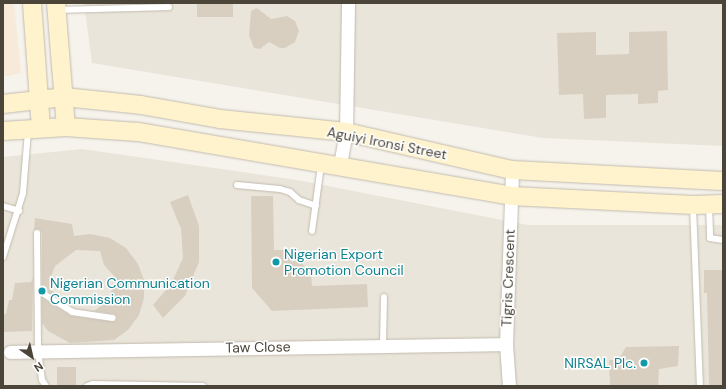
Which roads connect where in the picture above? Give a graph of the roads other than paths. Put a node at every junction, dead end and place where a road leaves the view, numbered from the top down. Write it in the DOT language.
graph roads {
  1 [pos="32,3"];
  2 [pos="348,3"];
  3 [pos="169,6"];
  4 [pos="56,7"];
  5 [pos="64,98"];
  6 [pos="39,99"];
  7 [pos="3,104"];
  8 [pos="66,127"];
  9 [pos="34,128"];
  10 [pos="3,132"];
  11 [pos="346,132"];
  12 [pos="321,164"];
  13 [pos="340,165"];
  14 [pos="512,170"];
  15 [pos="723,181"];
  16 [pos="237,185"];
  17 [pos="511,196"];
  18 [pos="708,204"];
  19 [pos="3,206"];
  20 [pos="316,206"];
  21 [pos="19,210"];
  22 [pos="312,231"];
  23 [pos="37,233"];
  24 [pos="6,235"];
  25 [pos="723,240"];
  26 [pos="3,257"];
  27 [pos="39,291"];
  28 [pos="384,297"];
  29 [pos="113,318"];
  30 [pos="383,344"];
  31 [pos="506,344"];
  32 [pos="38,351"];
  33 [pos="10,352"];
  34 [pos="46,386"];
  35 [pos="87,386"];
  36 [pos="203,386"];
  37 [pos="509,386"];
  38 [pos="700,386"];
  1 -- 6 [label="main road"];
  2 -- 11 [label="street"];
  3 -- 4 [label="lane"];
  4 -- 5 [label="main road"];
  5 -- 6 [label="main road, Aguiyi Ironsi Street"];
  5 -- 8 [label="main road"];
  5 -- 11 [label="main road, Aguiyi Ironsi Street"];
  6 -- 7 [label="main road, Aguiyi Ironsi Street"];
  6 -- 9 [label="main road"];
  8 -- 9 [label="main road, Aguiyi Ironsi Street"];
  8 -- 12 [label="main road, Aguiyi Ironsi Street"];
  9 -- 10 [label="main road, Aguiyi Ironsi Street"];
  9 -- 21 [label="lane"];
  11 -- 13 [label="street"];
  11 -- 14 [label="main road, Aguiyi Ironsi Street"];
  12 -- 13 [label="main road, Aguiyi Ironsi Street"];
  12 -- 20 [label="lane"];
  13 -- 17 [label="main road, Aguiyi Ironsi Street"];
  14 -- 15 [label="main road, Aguiyi Ironsi Street"];
  14 -- 17 [label="street, Tigris Crescent"];
  16 -- 20 [label="lane"];
  17 -- 18 [label="main road, Aguiyi Ironsi Street"];
  17 -- 31 [label="street, Tigris Crescent"];
  18 -- 25 [label="lane"];
  18 -- 38 [label="lane"];
  19 -- 21 [label="lane"];
  20 -- 22 [label="lane"];
  21 -- 24 [label="lane"];
  23 -- 27 [label="lane"];
  24 -- 26 [label="lane"];
  27 -- 29 [label="lane"];
  27 -- 32 [label="lane"];
  28 -- 30 [label="lane"];
  30 -- 31 [label="street, Taw Close"];
  30 -- 32 [label="street, Taw Close"];
  31 -- 37 [label="street, Tigris Crescent"];
  32 -- 33 [label="street, Taw Close"];
  32 -- 34 [label="lane"];
  35 -- 36 [label="lane"];
}
